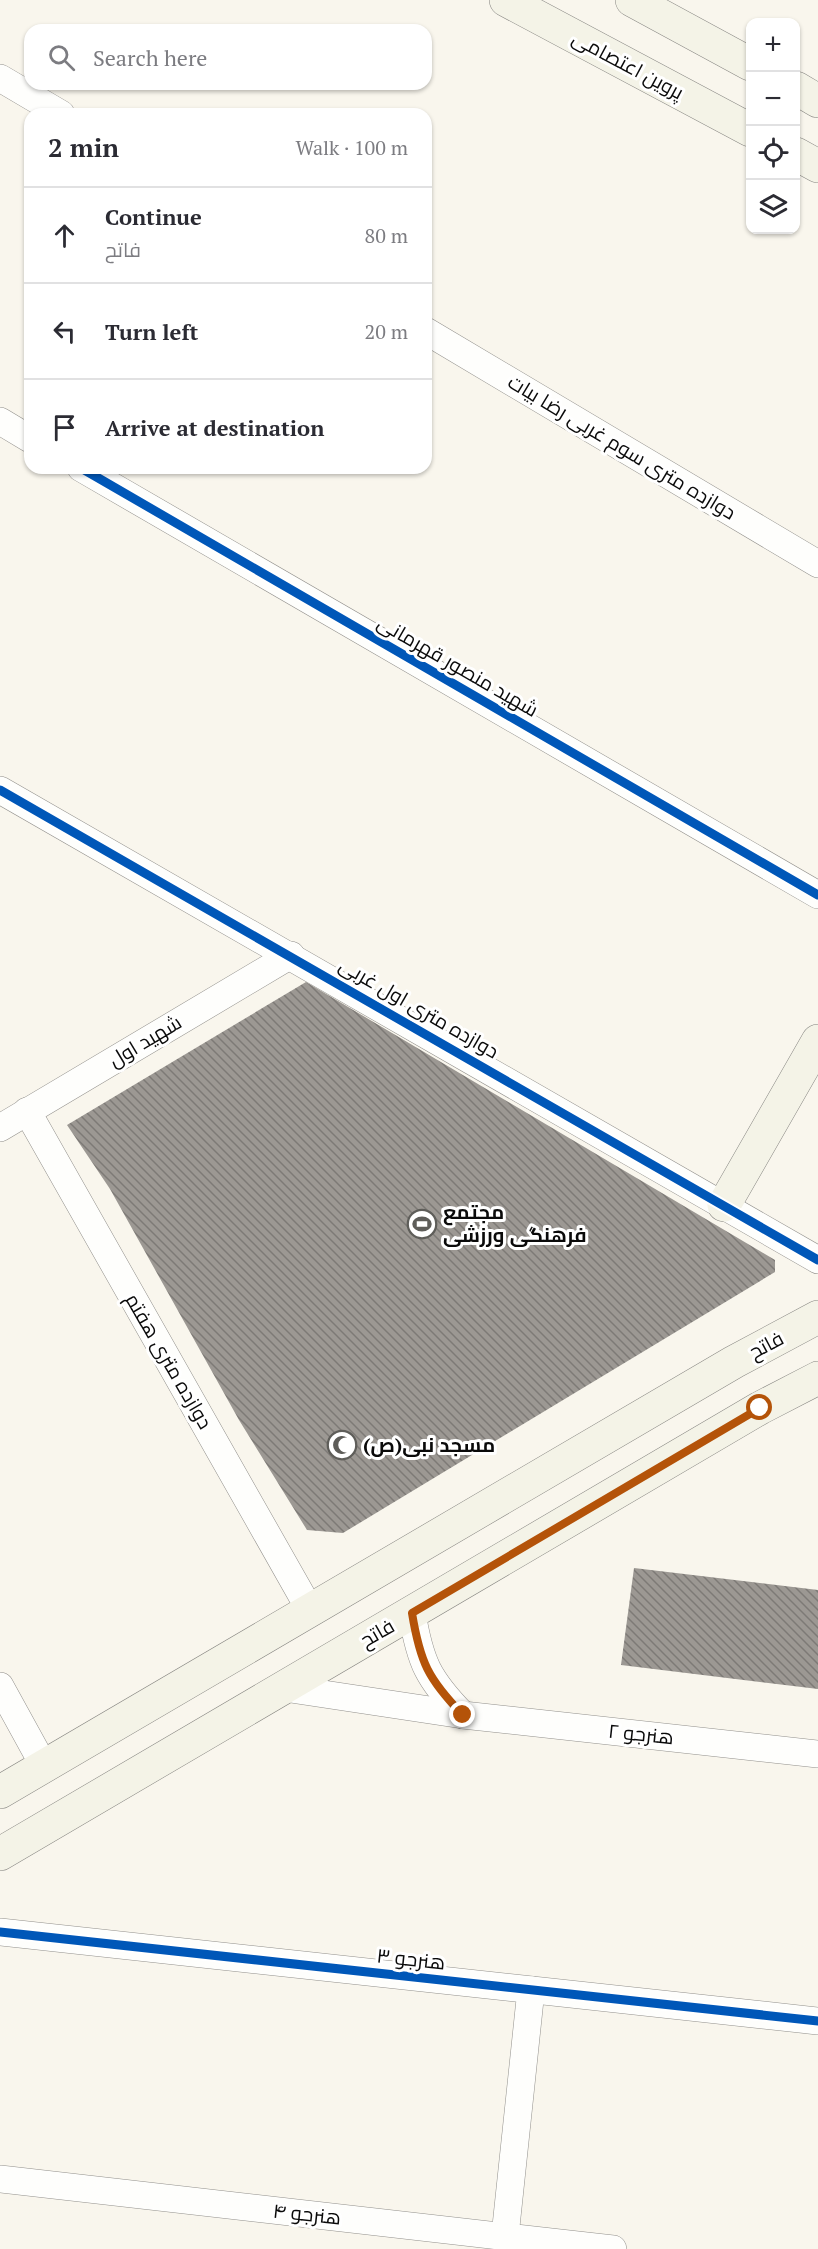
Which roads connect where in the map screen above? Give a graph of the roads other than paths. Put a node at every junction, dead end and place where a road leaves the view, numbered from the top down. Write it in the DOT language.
graph roads {
  1 [pos="506,0"];
  2 [pos="632,0"];
  3 [pos="746,62"];
  4 [pos="0,78"];
  5 [pos="800,91"];
  6 [pos="818,101"];
  7 [pos="51,108"];
  8 [pos="746,128"];
  9 [pos="800,157"];
  10 [pos="818,166"];
  11 [pos="432,335"];
  12 [pos="0,421"];
  13 [pos="24,435"];
  14 [pos="91,474"];
  15 [pos="818,564"];
  16 [pos="0,790"];
  17 [pos="818,895"];
  18 [pos="291,955"];
  19 [pos="818,1041"];
  20 [pos="27,1111"];
  21 [pos="0,1128"];
  22 [pos="724,1205"];
  23 [pos="818,1260"];
  24 [pos="818,1317"];
  25 [pos="818,1378"];
  26 [pos="310,1610"];
  27 [pos="412,1613"];
  28 [pos="0,1686"];
  29 [pos="284,1688"];
  30 [pos="463,1715"];
  31 [pos="818,1754"];
  32 [pos="44,1766"];
  33 [pos="0,1792"];
  34 [pos="0,1854"];
  35 [pos="0,1932"];
  36 [pos="531,1990"];
  37 [pos="818,2021"];
  38 [pos="0,2179"];
  39 [pos="505,2236"];
  40 [pos="613,2249"];
  1 -- 8 [label="main road, پروین اعتصامی"];
  2 -- 3 [label="main road"];
  4 -- 7 [label="street"];
  5 -- 6 [label="main road"];
  9 -- 10 [label="main road"];
  11 -- 15 [label="street, دوازده متری سوم غربی رضا بیات"];
  12 -- 13 [label="street"];
  14 -- 17 [label="street, شهید منصور قهرمانی"];
  16 -- 18 [label="street, دوازده متری اول غربی"];
  18 -- 20 [label="street, شهید اول"];
  18 -- 22 [label="street, دوازده متری اول غربی"];
  19 -- 22 [label="main road"];
  20 -- 21 [label="street, شهید اول"];
  20 -- 26 [label="street, دوازده متری هفتم"];
  22 -- 23 [label="street, دوازده متری اول غربی"];
  24 -- 26 [label="main road, فاتح"];
  25 -- 27 [label="main road, فاتح"];
  26 -- 32 [label="main road, فاتح"];
  27 -- 29 [label="main road, فاتح"];
  27 -- 30 [label="street"];
  28 -- 32 [label="street"];
  29 -- 30 [label="street, هنرجو ۲"];
  29 -- 34 [label="main road, فاتح"];
  30 -- 31 [label="street, هنرجو ۲"];
  32 -- 33 [label="main road, فاتح"];
  35 -- 36 [label="street, هنرجو ۳"];
  36 -- 37 [label="street, هنرجو ۳"];
  36 -- 39 [label="street"];
  38 -- 39 [label="street, هنرجو ۴"];
  39 -- 40 [label="street, هنرجو ۴"];
}
